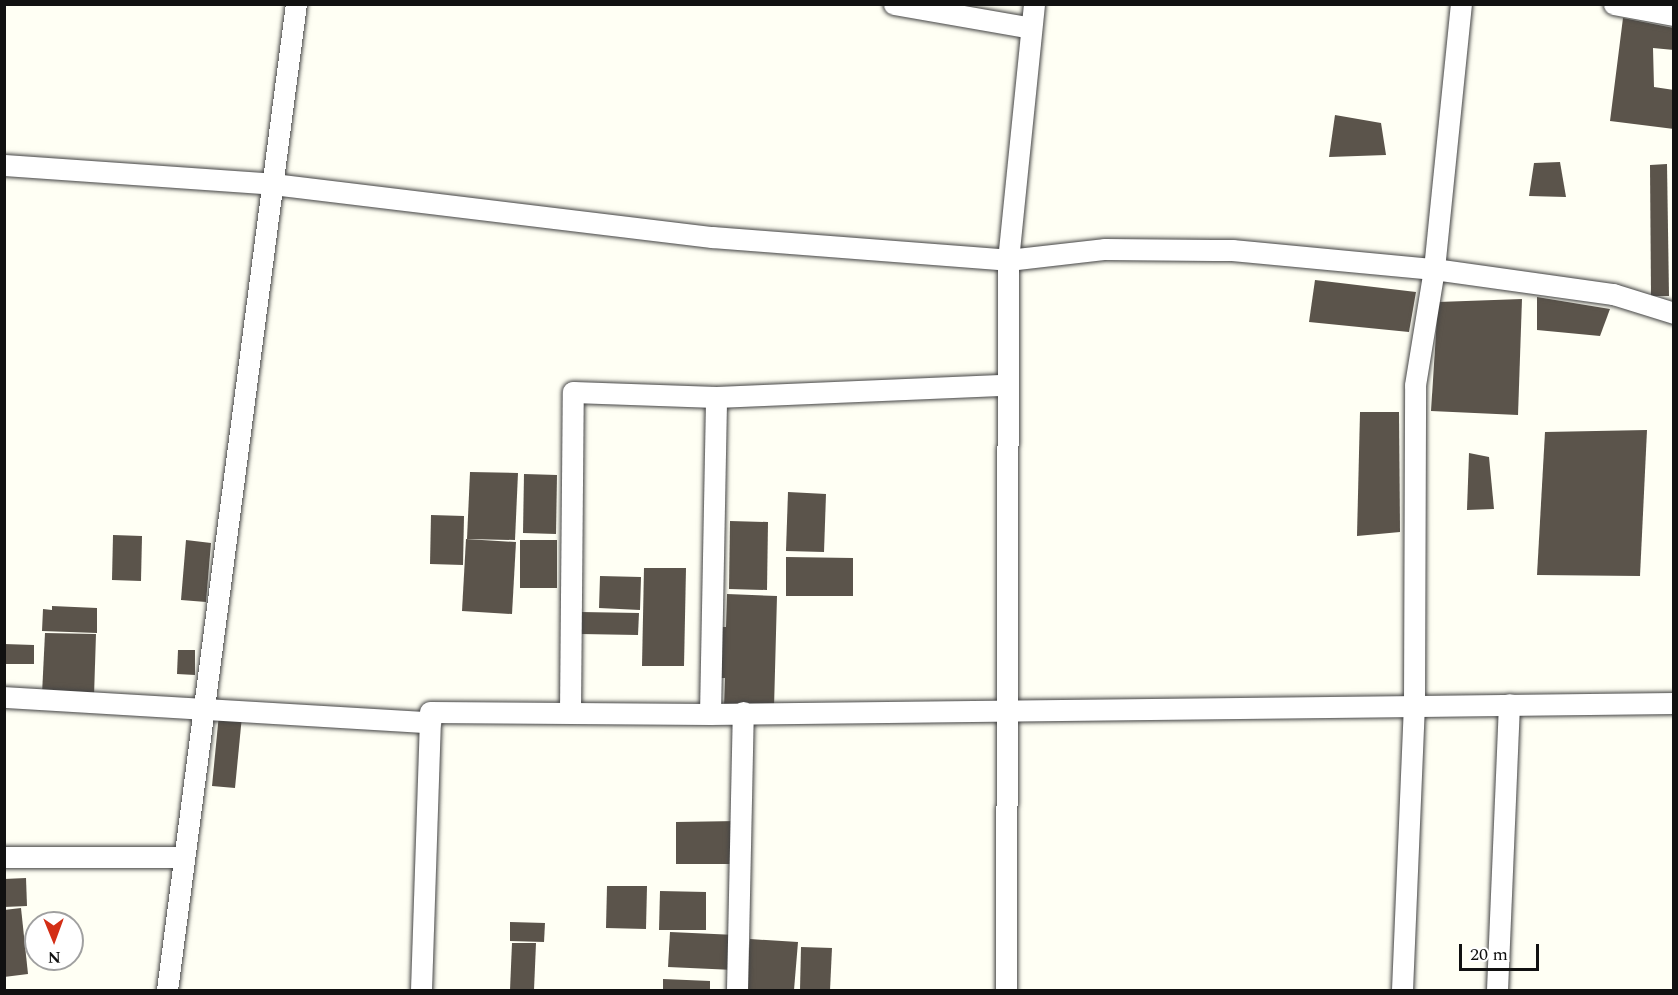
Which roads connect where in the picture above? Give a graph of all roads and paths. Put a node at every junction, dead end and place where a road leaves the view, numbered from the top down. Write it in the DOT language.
graph roads {
  1 [pos="296,4"];
  2 [pos="894,4"];
  3 [pos="1034,4"];
  4 [pos="1461,4"];
  5 [pos="1614,4"];
  6 [pos="1674,15"];
  7 [pos="1031,28"];
  8 [pos="4,165"];
  9 [pos="273,184"];
  10 [pos="1008,260"];
  11 [pos="1434,269"];
  12 [pos="1674,313"];
  13 [pos="1006,385"];
  14 [pos="716,397"];
  15 [pos="4,697"];
  16 [pos="1674,703"];
  17 [pos="1414,704"];
  18 [pos="1509,704"];
  19 [pos="203,707"];
  20 [pos="1005,709"];
  21 [pos="570,712"];
  22 [pos="743,712"];
  23 [pos="710,714"];
  24 [pos="430,722"];
  25 [pos="4,857"];
  26 [pos="181,857"];
  27 [pos="167,990"];
  28 [pos="421,990"];
  29 [pos="737,990"];
  30 [pos="1006,990"];
  31 [pos="1402,990"];
  32 [pos="1497,990"];
  1 -- 9 [label="street"];
  2 -- 7 [label="street"];
  3 -- 7 [label="street"];
  4 -- 11 [label="street"];
  5 -- 6 [label="street"];
  7 -- 10 [label="street"];
  8 -- 9 [label="street"];
  9 -- 10 [label="street"];
  9 -- 19 [label="street"];
  10 -- 11 [label="street"];
  10 -- 13 [label="street"];
  11 -- 12 [label="street"];
  11 -- 17 [label="street"];
  13 -- 14 [label="street"];
  13 -- 20 [label="street"];
  14 -- 21 [label="street"];
  14 -- 23 [label="street"];
  15 -- 19 [label="street"];
  16 -- 18 [label="street"];
  17 -- 18 [label="street"];
  17 -- 20 [label="street"];
  17 -- 31 [label="street"];
  18 -- 32 [label="street"];
  19 -- 24 [label="street"];
  19 -- 26 [label="street"];
  20 -- 22 [label="street"];
  20 -- 30 [label="street"];
  21 -- 23 [label="street"];
  21 -- 24 [label="street"];
  22 -- 23 [label="street"];
  22 -- 29 [label="street"];
  24 -- 28 [label="street"];
  25 -- 26 [label="street"];
  26 -- 27 [label="street"];
}
